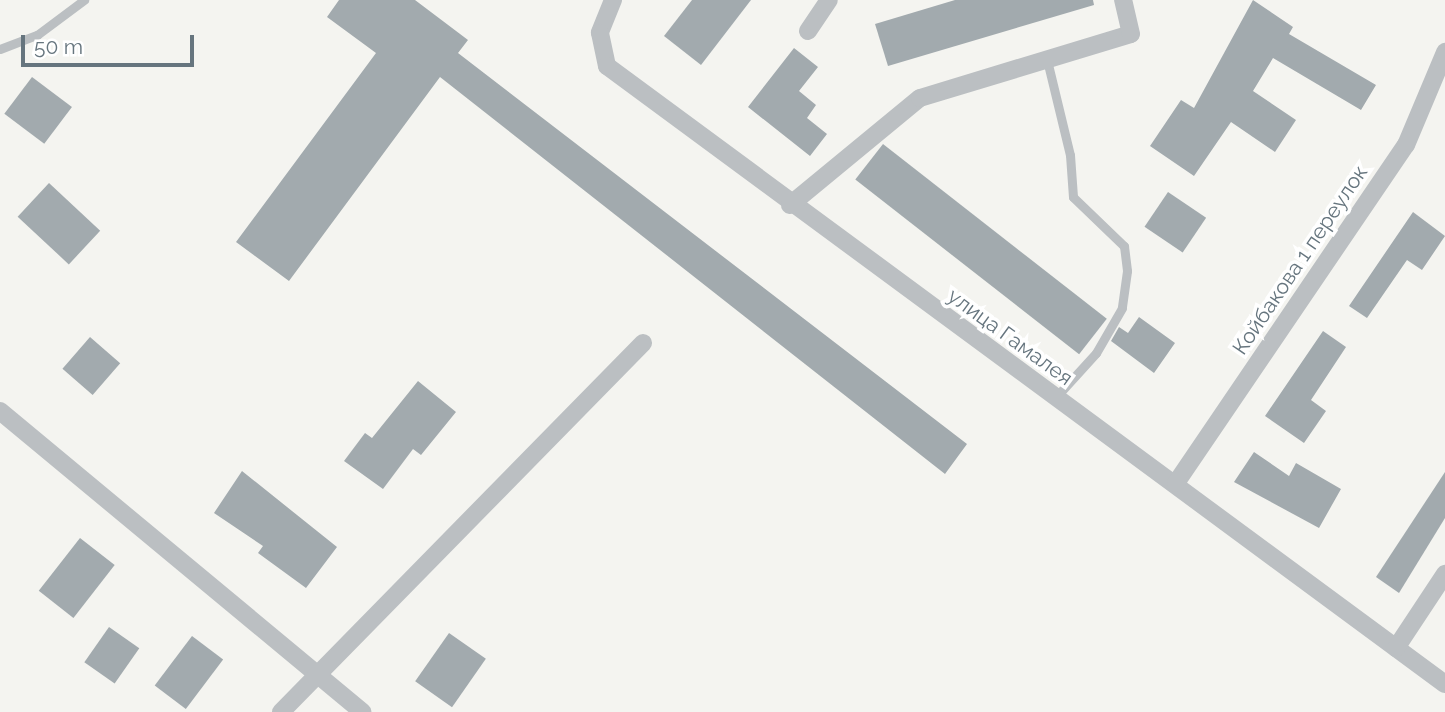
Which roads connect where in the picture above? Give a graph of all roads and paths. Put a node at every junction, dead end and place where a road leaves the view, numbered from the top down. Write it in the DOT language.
graph roads {
  1 [pos="84,0"];
  2 [pos="829,0"];
  3 [pos="1123,0"];
  4 [pos="610,1"];
  5 [pos="808,31"];
  6 [pos="0,49"];
  7 [pos="1445,52"];
  8 [pos="1047,60"];
  9 [pos="790,205"];
  10 [pos="643,343"];
  11 [pos="1055,398"];
  12 [pos="0,411"];
  13 [pos="1176,484"];
  14 [pos="1445,574"];
  15 [pos="1396,648"];
  16 [pos="320,671"];
  17 [pos="1445,684"];
  18 [pos="281,712"];
  19 [pos="362,712"];
  1 -- 6 [label="lane"];
  2 -- 5 [label="street"];
  3 -- 8 [label="street"];
  4 -- 9 [label="street, улица Гамалея"];
  7 -- 13 [label="street, Койбакова 1 переулок"];
  8 -- 9 [label="street"];
  8 -- 11 [label="lane"];
  9 -- 11 [label="street, улица Гамалея"];
  10 -- 16 [label="street"];
  11 -- 13 [label="street, улица Гамалея"];
  12 -- 16 [label="street"];
  13 -- 15 [label="street, улица Гамалея"];
  14 -- 15 [label="street"];
  15 -- 17 [label="street, улица Гамалея"];
  16 -- 18 [label="street"];
  16 -- 19 [label="street"];
}
